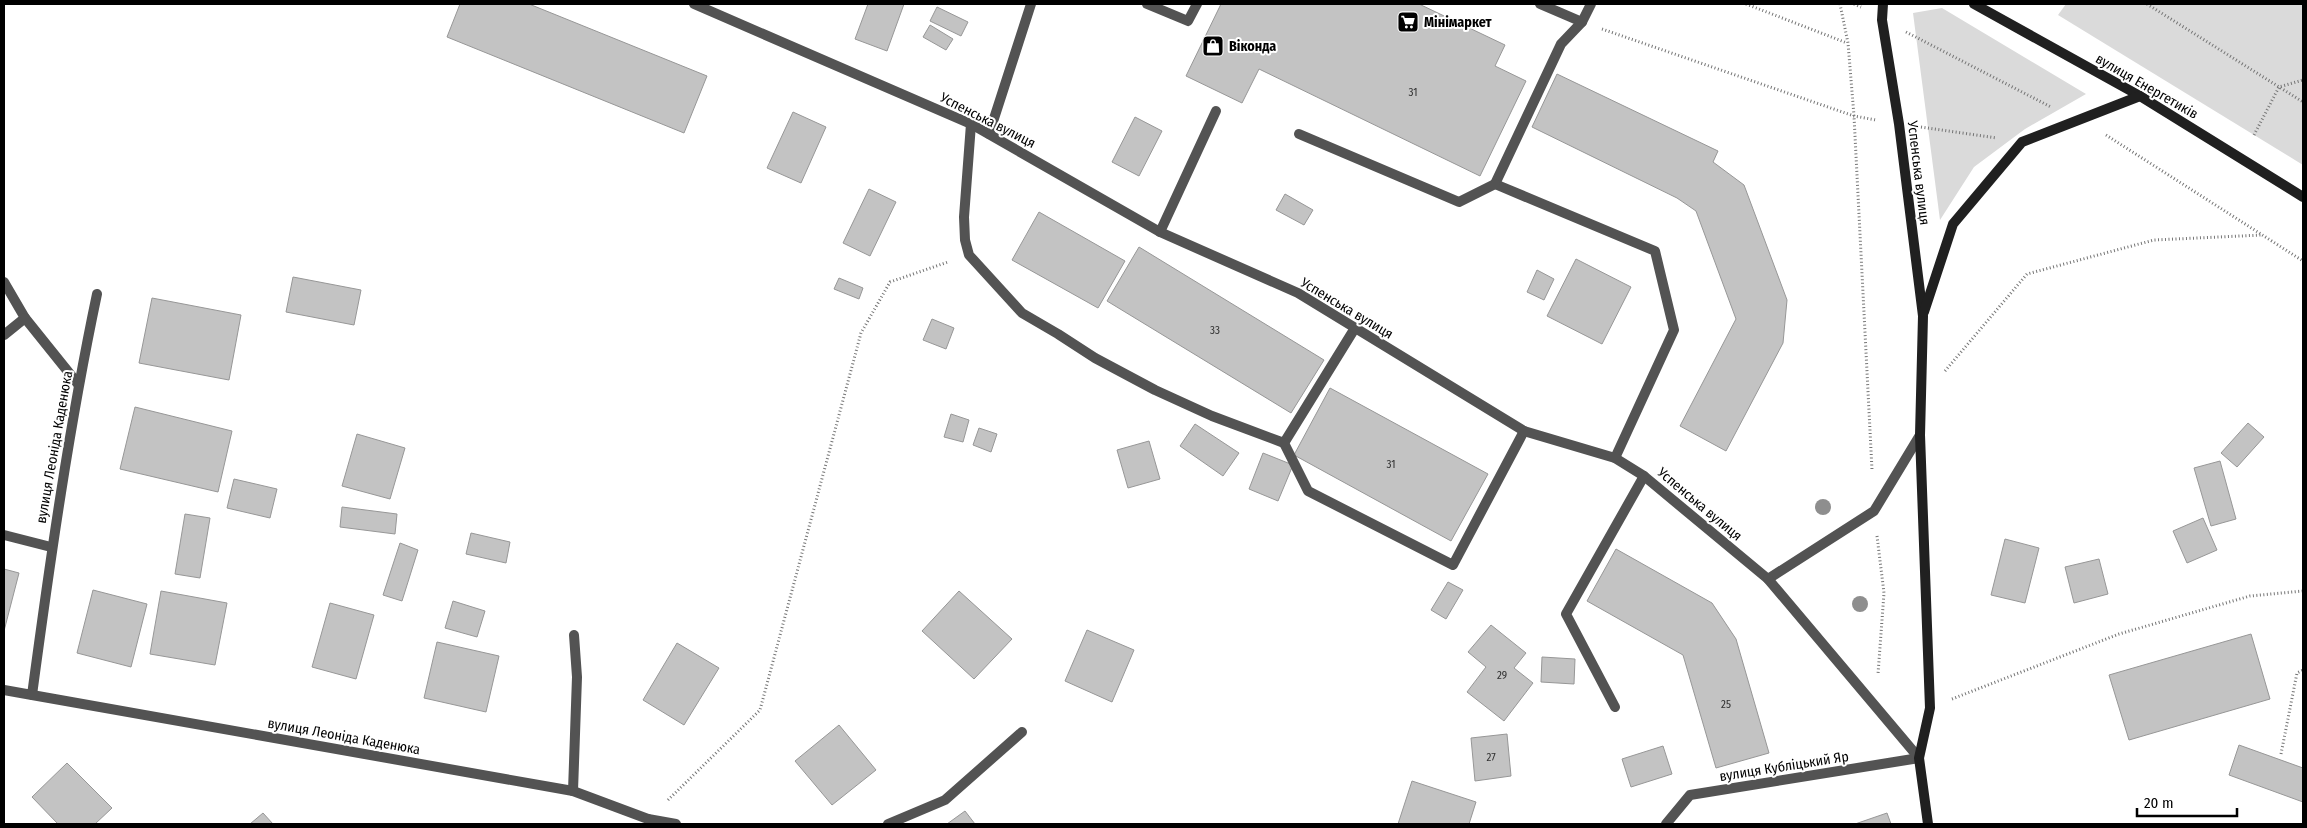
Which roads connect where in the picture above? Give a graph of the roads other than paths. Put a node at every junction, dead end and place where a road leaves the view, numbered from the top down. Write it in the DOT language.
graph roads {
  1 [pos="694,4"];
  2 [pos="1031,4"];
  3 [pos="1147,4"];
  4 [pos="1197,4"];
  5 [pos="1540,4"];
  6 [pos="1591,4"];
  7 [pos="1882,4"];
  8 [pos="1974,4"];
  9 [pos="1582,22"];
  10 [pos="2140,96"];
  11 [pos="1216,111"];
  12 [pos="971,124"];
  13 [pos="990,134"];
  14 [pos="1299,134"];
  15 [pos="1495,184"];
  16 [pos="2303,197"];
  17 [pos="1160,232"];
  18 [pos="4,282"];
  19 [pos="97,294"];
  20 [pos="1923,316"];
  21 [pos="24,318"];
  22 [pos="1355,328"];
  23 [pos="4,335"];
  24 [pos="78,384"];
  25 [pos="1524,431"];
  26 [pos="1920,435"];
  27 [pos="1284,443"];
  28 [pos="1615,458"];
  29 [pos="1644,476"];
  30 [pos="4,535"];
  31 [pos="52,547"];
  32 [pos="1768,580"];
  33 [pos="574,635"];
  34 [pos="4,690"];
  35 [pos="32,695"];
  36 [pos="1615,707"];
  37 [pos="1022,732"];
  38 [pos="1919,758"];
  39 [pos="573,791"];
  40 [pos="650,822"];
  41 [pos="676,824"];
  42 [pos="888,824"];
  43 [pos="1666,824"];
  44 [pos="1928,824"];
  1 -- 12 [label="street, Успенська вулиця"];
  2 -- 13 [label="street"];
  3 -- 4 [label="street"];
  5 -- 9 [label="street"];
  6 -- 9 [label="street"];
  7 -- 20 [label="street, Успенська вулиця"];
  8 -- 10 [label="street, вулиця Енергетиків"];
  9 -- 15 [label="street"];
  10 -- 16 [label="street, вулиця Енергетиків"];
  10 -- 20 [label="street"];
  11 -- 17 [label="street"];
  12 -- 13 [label="street, Успенська вулиця"];
  12 -- 27 [label="street"];
  13 -- 17 [label="street, Успенська вулиця"];
  14 -- 15 [label="street"];
  15 -- 28 [label="street"];
  17 -- 22 [label="street, Успенська вулиця"];
  18 -- 21 [label="street"];
  19 -- 24 [label="street, вулиця Леоніда Каденюка"];
  20 -- 26 [label="street, Успенська вулиця"];
  21 -- 23 [label="street"];
  21 -- 24 [label="street"];
  22 -- 25 [label="street, Успенська вулиця"];
  22 -- 27 [label="street"];
  24 -- 31 [label="street, вулиця Леоніда Каденюка"];
  25 -- 27 [label="street"];
  25 -- 28 [label="street, Успенська вулиця"];
  26 -- 32 [label="street, Успенська вулиця"];
  26 -- 38 [label="street, Успенська вулиця"];
  28 -- 29 [label="street, Успенська вулиця"];
  29 -- 32 [label="street, Успенська вулиця"];
  29 -- 36 [label="street"];
  30 -- 31 [label="street"];
  31 -- 35 [label="street, вулиця Леоніда Каденюка"];
  32 -- 38 [label="street"];
  33 -- 39 [label="street"];
  34 -- 35 [label="street, вулиця Леоніда Каденюка"];
  35 -- 39 [label="street, вулиця Леоніда Каденюка"];
  37 -- 42 [label="street"];
  38 -- 43 [label="street, вулиця Кубліцький Яр"];
  38 -- 44 [label="street, Успенська вулиця"];
  39 -- 40 [label="street, вулиця Леоніда Каденюка"];
  40 -- 41 [label="street, вулиця Леоніда Каденюка"];
}
